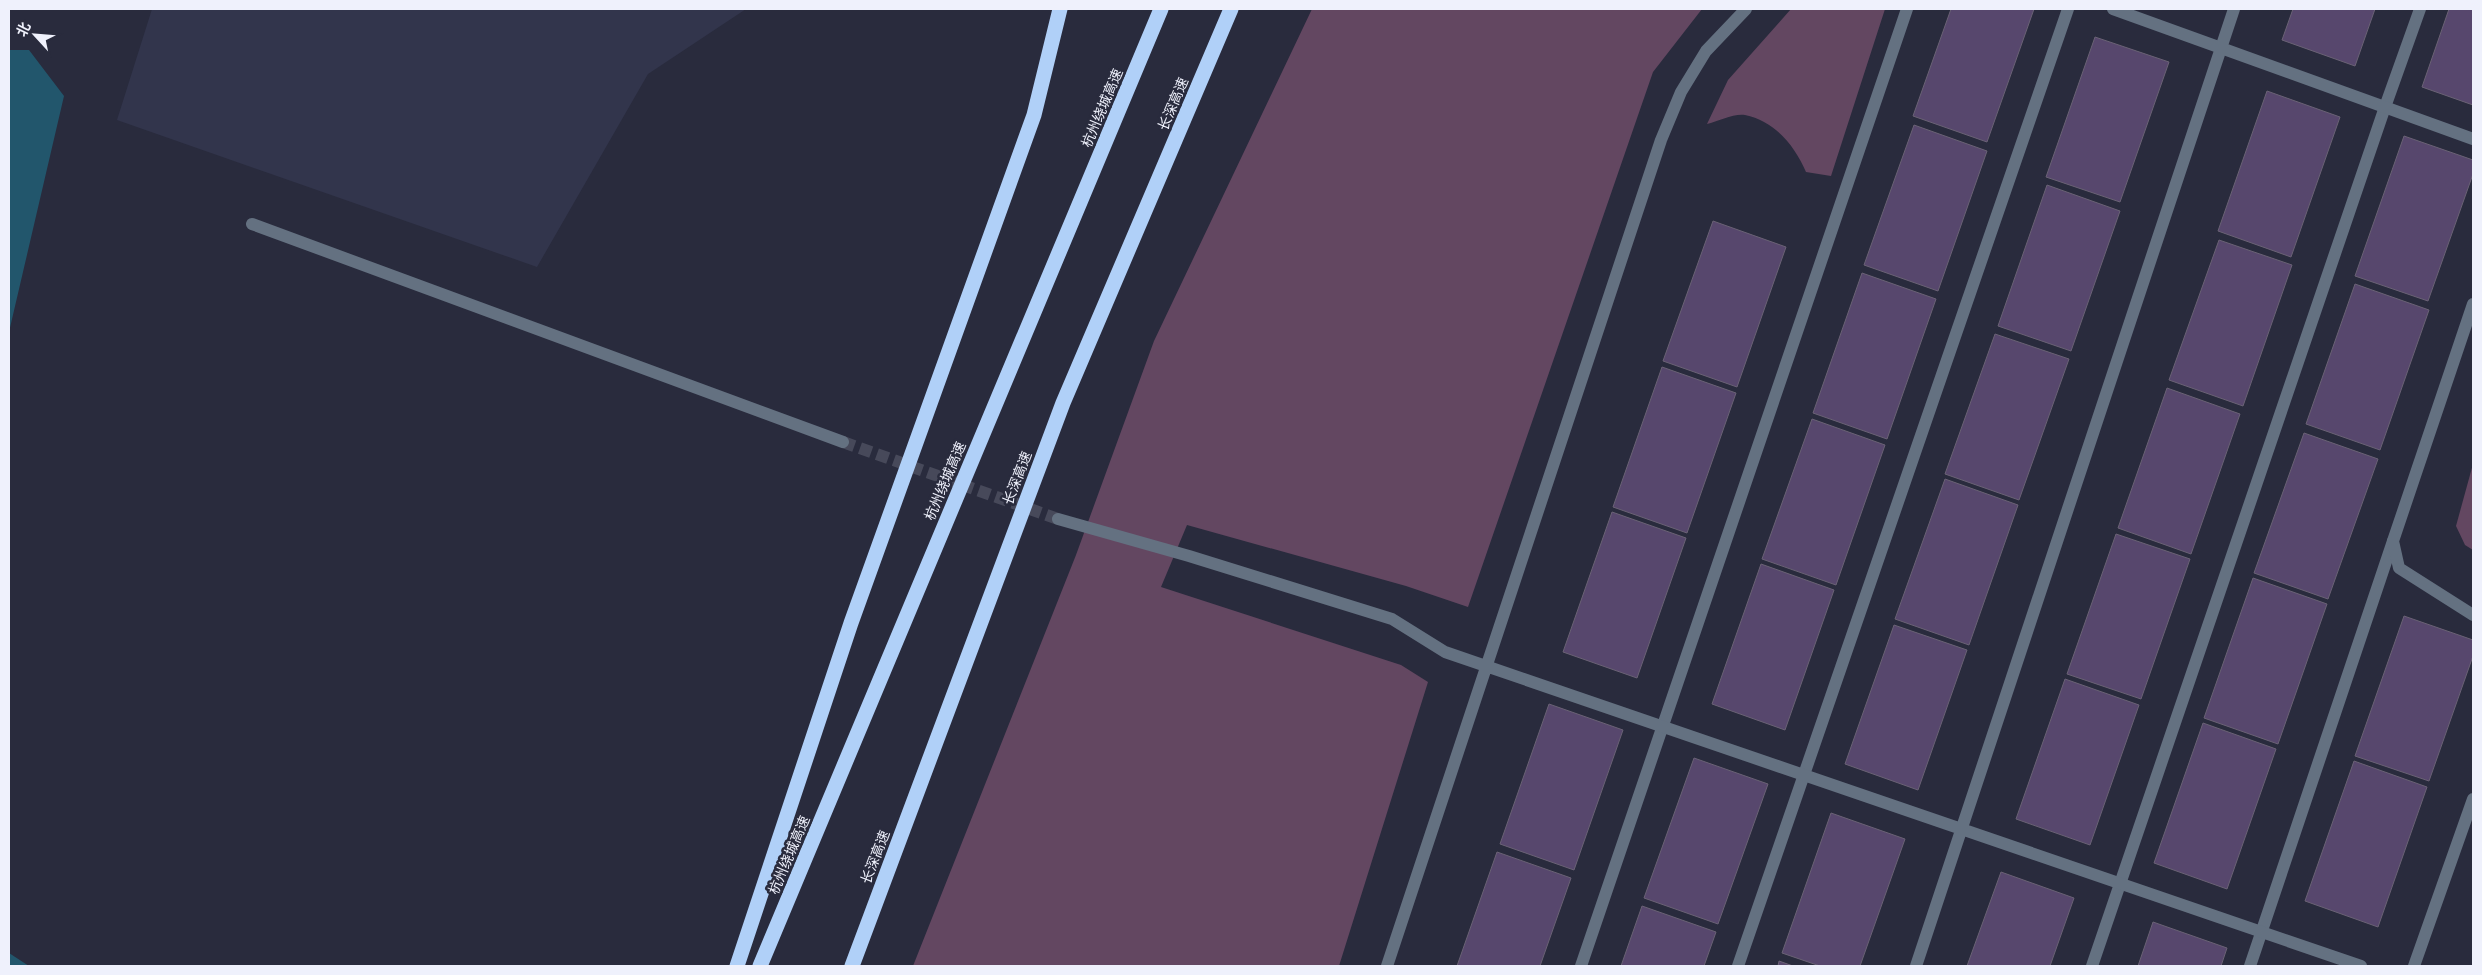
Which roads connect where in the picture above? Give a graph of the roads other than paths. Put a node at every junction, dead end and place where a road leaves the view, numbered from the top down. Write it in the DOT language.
graph roads {
  1 [pos="1060,9"];
  2 [pos="1160,9"];
  3 [pos="1231,9"];
  4 [pos="1746,9"];
  5 [pos="1906,9"];
  6 [pos="2068,9"];
  7 [pos="2113,9"];
  8 [pos="2234,9"];
  9 [pos="2420,9"];
  10 [pos="2221,48"];
  11 [pos="2385,107"];
  12 [pos="2473,139"];
  13 [pos="252,224"];
  14 [pos="2473,304"];
  15 [pos="843,442"];
  16 [pos="1058,519"];
  17 [pos="2393,541"];
  18 [pos="2473,614"];
  19 [pos="1487,665"];
  20 [pos="1661,725"];
  21 [pos="1803,774"];
  22 [pos="2473,800"];
  23 [pos="1961,829"];
  24 [pos="2120,883"];
  25 [pos="2262,932"];
  26 [pos="737,966"];
  27 [pos="760,966"];
  28 [pos="852,966"];
  29 [pos="1387,966"];
  30 [pos="1581,966"];
  31 [pos="1738,966"];
  32 [pos="1916,966"];
  33 [pos="2092,966"];
  34 [pos="2250,966"];
  35 [pos="2361,966"];
  36 [pos="2414,966"];
  1 -- 26 [label="highway"];
  2 -- 27 [label="highway, 杭州绕城高速"];
  3 -- 28 [label="highway, 长深高速"];
  4 -- 19 [label="street"];
  5 -- 20 [label="street"];
  6 -- 21 [label="street"];
  7 -- 10 [label="street"];
  8 -- 10 [label="street"];
  9 -- 11 [label="street"];
  10 -- 11 [label="street"];
  10 -- 23 [label="street"];
  11 -- 12 [label="street"];
  11 -- 24 [label="street"];
  13 -- 15 [label="street"];
  14 -- 17 [label="street"];
  16 -- 19 [label="street"];
  17 -- 18 [label="street"];
  17 -- 25 [label="street"];
  19 -- 20 [label="street"];
  19 -- 29 [label="street"];
  20 -- 21 [label="street"];
  20 -- 30 [label="street"];
  21 -- 23 [label="street"];
  21 -- 31 [label="street"];
  22 -- 36 [label="street"];
  23 -- 24 [label="street"];
  23 -- 32 [label="street"];
  24 -- 25 [label="street"];
  24 -- 33 [label="street"];
  25 -- 34 [label="street"];
  25 -- 35 [label="street"];
}
